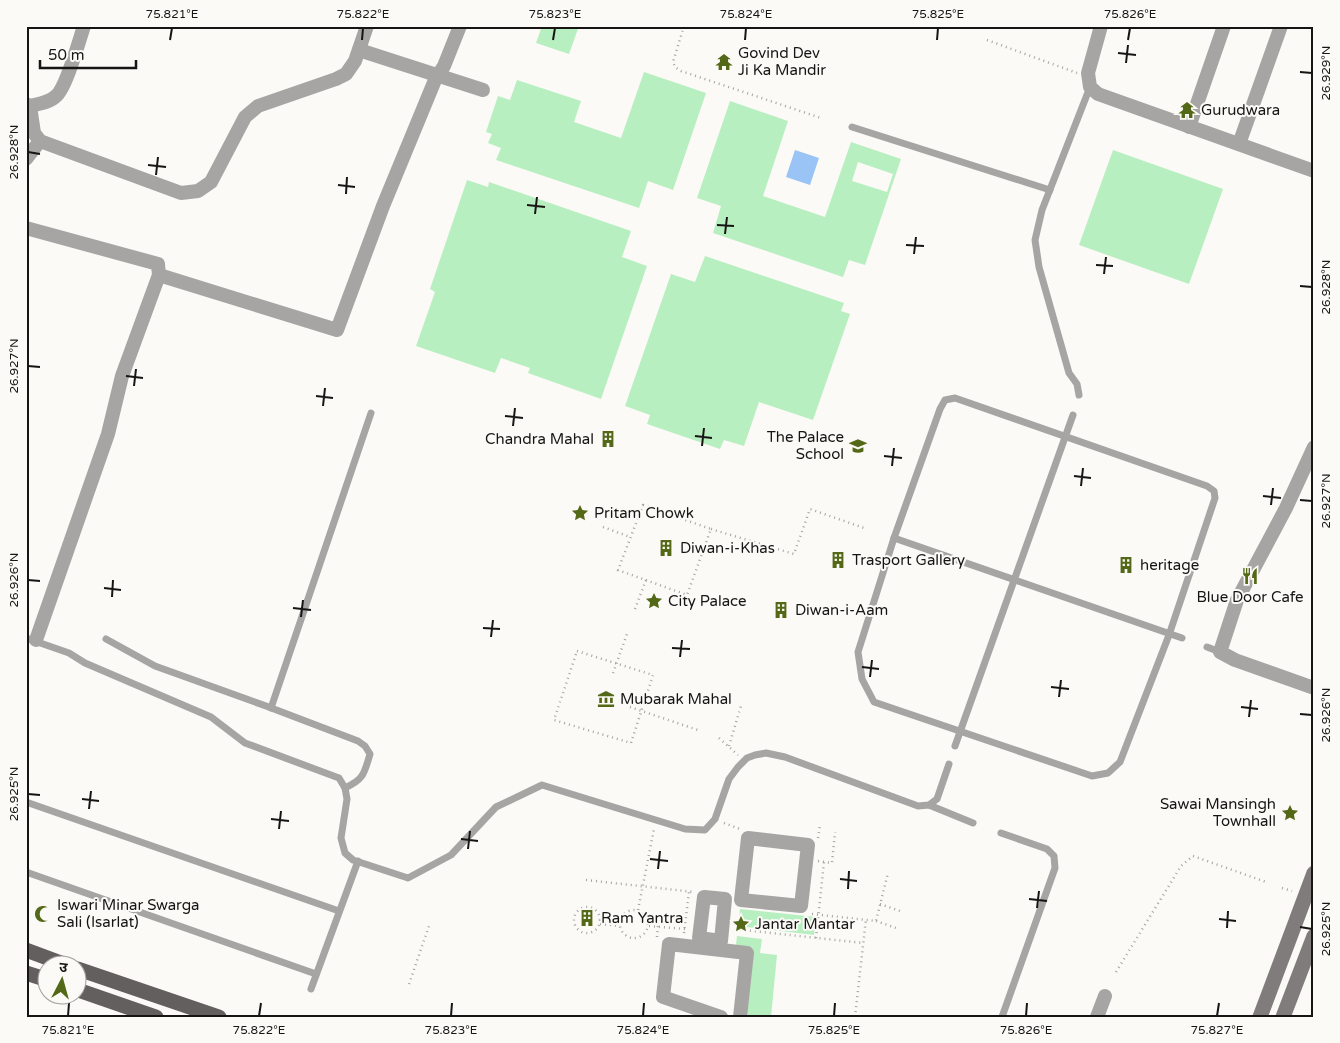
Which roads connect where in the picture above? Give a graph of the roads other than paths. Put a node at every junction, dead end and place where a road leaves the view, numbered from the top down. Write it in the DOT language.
graph roads {
  1 [pos="84,26"];
  2 [pos="367,26"];
  3 [pos="460,26"];
  4 [pos="1101,26"];
  5 [pos="1224,26"];
  6 [pos="1281,26"];
  7 [pos="359,50"];
  8 [pos="438,76"];
  9 [pos="1089,82"];
  10 [pos="483,90"];
  11 [pos="28,105"];
  12 [pos="852,127"];
  13 [pos="1189,127"];
  14 [pos="40,141"];
  15 [pos="1239,144"];
  16 [pos="26,159"];
  17 [pos="1314,171"];
  18 [pos="1050,190"];
  19 [pos="26,228"];
  20 [pos="159,275"];
  21 [pos="1079,395"];
  22 [pos="372,414"];
  23 [pos="1073,415"];
  24 [pos="1065,437"];
  25 [pos="1314,447"];
  26 [pos="894,538"];
  27 [pos="1014,579"];
  28 [pos="1169,634"];
  29 [pos="1182,638"];
  30 [pos="31,639"];
  31 [pos="106,639"];
  32 [pos="1314,688"];
  33 [pos="271,708"];
  34 [pos="960,732"];
  35 [pos="955,746"];
  36 [pos="949,764"];
  37 [pos="345,788"];
  38 [pos="26,802"];
  39 [pos="929,805"];
  40 [pos="973,823"];
  41 [pos="1001,832"];
  42 [pos="748,838"];
  43 [pos="358,861"];
  44 [pos="26,872"];
  45 [pos="1314,873"];
  46 [pos="339,911"];
  47 [pos="1314,936"];
  48 [pos="26,950"];
  49 [pos="42,956"];
  50 [pos="88,971"];
  51 [pos="26,973"];
  52 [pos="316,974"];
  53 [pos="38,977"];
  54 [pos="311,989"];
  55 [pos="88,994"];
  56 [pos="1105,996"];
  57 [pos="131,1013"];
  58 [pos="156,1017"];
  59 [pos="219,1017"];
  60 [pos="721,1017"];
  61 [pos="740,1017"];
  62 [pos="1002,1017"];
  63 [pos="1097,1017"];
  64 [pos="1260,1017"];
  65 [pos="1283,1017"];
  1 -- 11 [label="street"];
  2 -- 7 [label="street"];
  3 -- 8 [label="street"];
  4 -- 9 [label="street"];
  5 -- 13 [label="street"];
  6 -- 15 [label="street"];
  7 -- 8 [label="street"];
  7 -- 14 [label="street"];
  8 -- 10 [label="street"];
  8 -- 20 [label="street"];
  9 -- 13 [label="street"];
  9 -- 18 [label="lane"];
  11 -- 14 [label="street"];
  12 -- 18 [label="lane"];
  13 -- 15 [label="street"];
  14 -- 16 [label="street"];
  15 -- 17 [label="street"];
  18 -- 21 [label="lane"];
  19 -- 20 [label="street"];
  20 -- 30 [label="street"];
  22 -- 33 [label="lane"];
  23 -- 24 [label="lane"];
  24 -- 26 [label="lane"];
  24 -- 27 [label="lane"];
  24 -- 28 [label="lane"];
  25 -- 32 [label="street"];
  26 -- 27 [label="lane"];
  26 -- 34 [label="lane"];
  27 -- 28 [label="lane"];
  27 -- 34 [label="lane"];
  28 -- 29 [label="lane"];
  28 -- 34 [label="lane"];
  30 -- 37 [label="lane"];
  31 -- 33 [label="lane"];
  33 -- 37 [label="lane"];
  34 -- 35 [label="lane"];
  36 -- 39 [label="lane"];
  37 -- 43 [label="lane"];
  38 -- 46 [label="lane"];
  39 -- 40 [label="lane"];
  39 -- 43 [label="lane"];
  41 -- 62 [label="lane"];
  42 -- 42 [label="street"];
  43 -- 46 [label="lane"];
  44 -- 52 [label="lane"];
  45 -- 64 [label="main road"];
  46 -- 52 [label="lane"];
  47 -- 65 [label="main road"];
  48 -- 49 [label="main road"];
  50 -- 59 [label="main road"];
  51 -- 53 [label="main road"];
  52 -- 54 [label="lane"];
  55 -- 57 [label="main road"];
  56 -- 63 [label="street"];
  57 -- 58 [label="main road"];
  60 -- 61 [label="street"];
}
